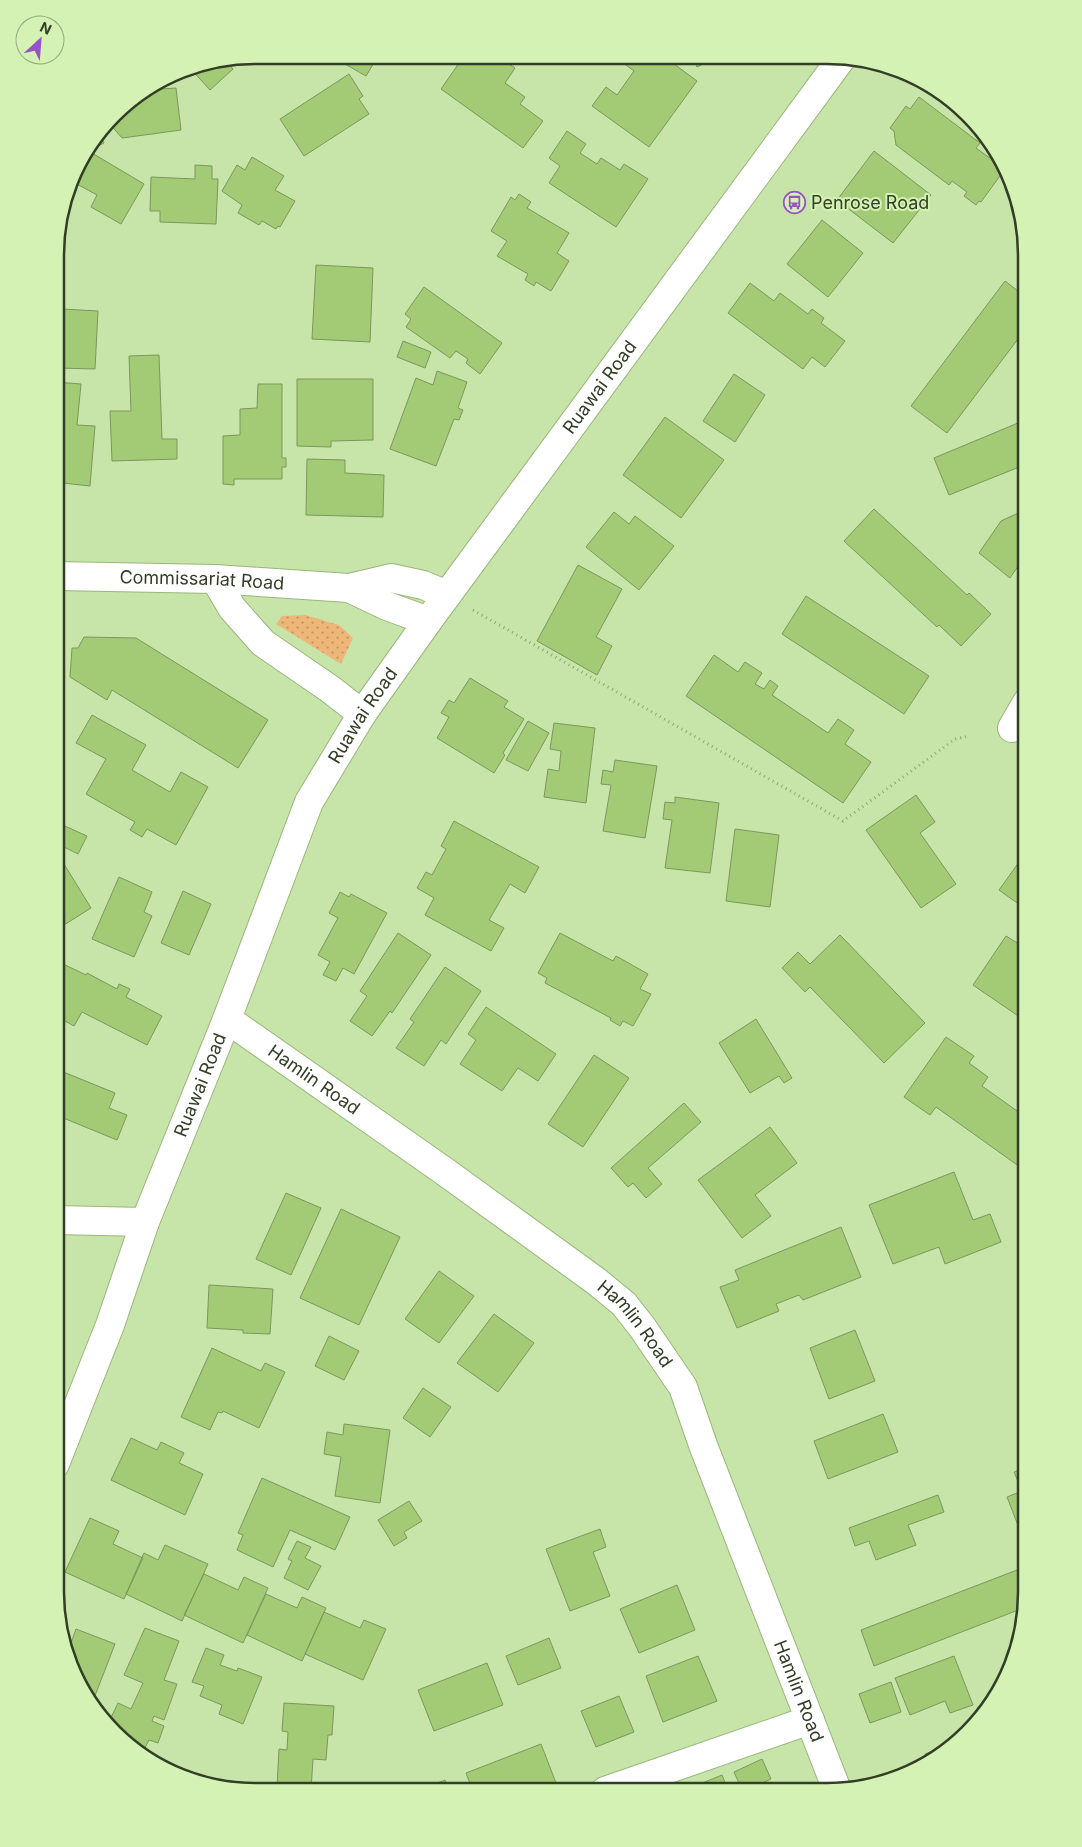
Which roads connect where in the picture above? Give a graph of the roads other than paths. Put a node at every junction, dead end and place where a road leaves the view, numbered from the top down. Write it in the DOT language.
graph roads {
  1 [pos="837,64"];
  2 [pos="64,576"];
  3 [pos="215,579"];
  4 [pos="349,588"];
  5 [pos="447,595"];
  6 [pos="428,621"];
  7 [pos="362,714"];
  8 [pos="1018,718"];
  9 [pos="1012,728"];
  10 [pos="227,1019"];
  11 [pos="64,1220"];
  12 [pos="145,1222"];
  13 [pos="64,1441"];
  14 [pos="810,1720"];
  15 [pos="628,1783"];
  16 [pos="834,1783"];
  1 -- 5 [label="street, Ruawai Road"];
  2 -- 3 [label="street, Commissariat Road"];
  3 -- 4 [label="street, Commissariat Road"];
  3 -- 7 [label="street"];
  4 -- 5 [label="street, Commissariat Road"];
  4 -- 6 [label="street, Commissariat Road"];
  5 -- 6 [label="street, Ruawai Road"];
  6 -- 7 [label="street, Ruawai Road"];
  7 -- 10 [label="street, Ruawai Road"];
  8 -- 9 [label="street"];
  10 -- 12 [label="street, Ruawai Road"];
  10 -- 14 [label="street, Hamlin Road"];
  11 -- 12 [label="street"];
  12 -- 13 [label="street, Ruawai Road"];
  14 -- 15 [label="street"];
  14 -- 16 [label="street, Hamlin Road"];
}
